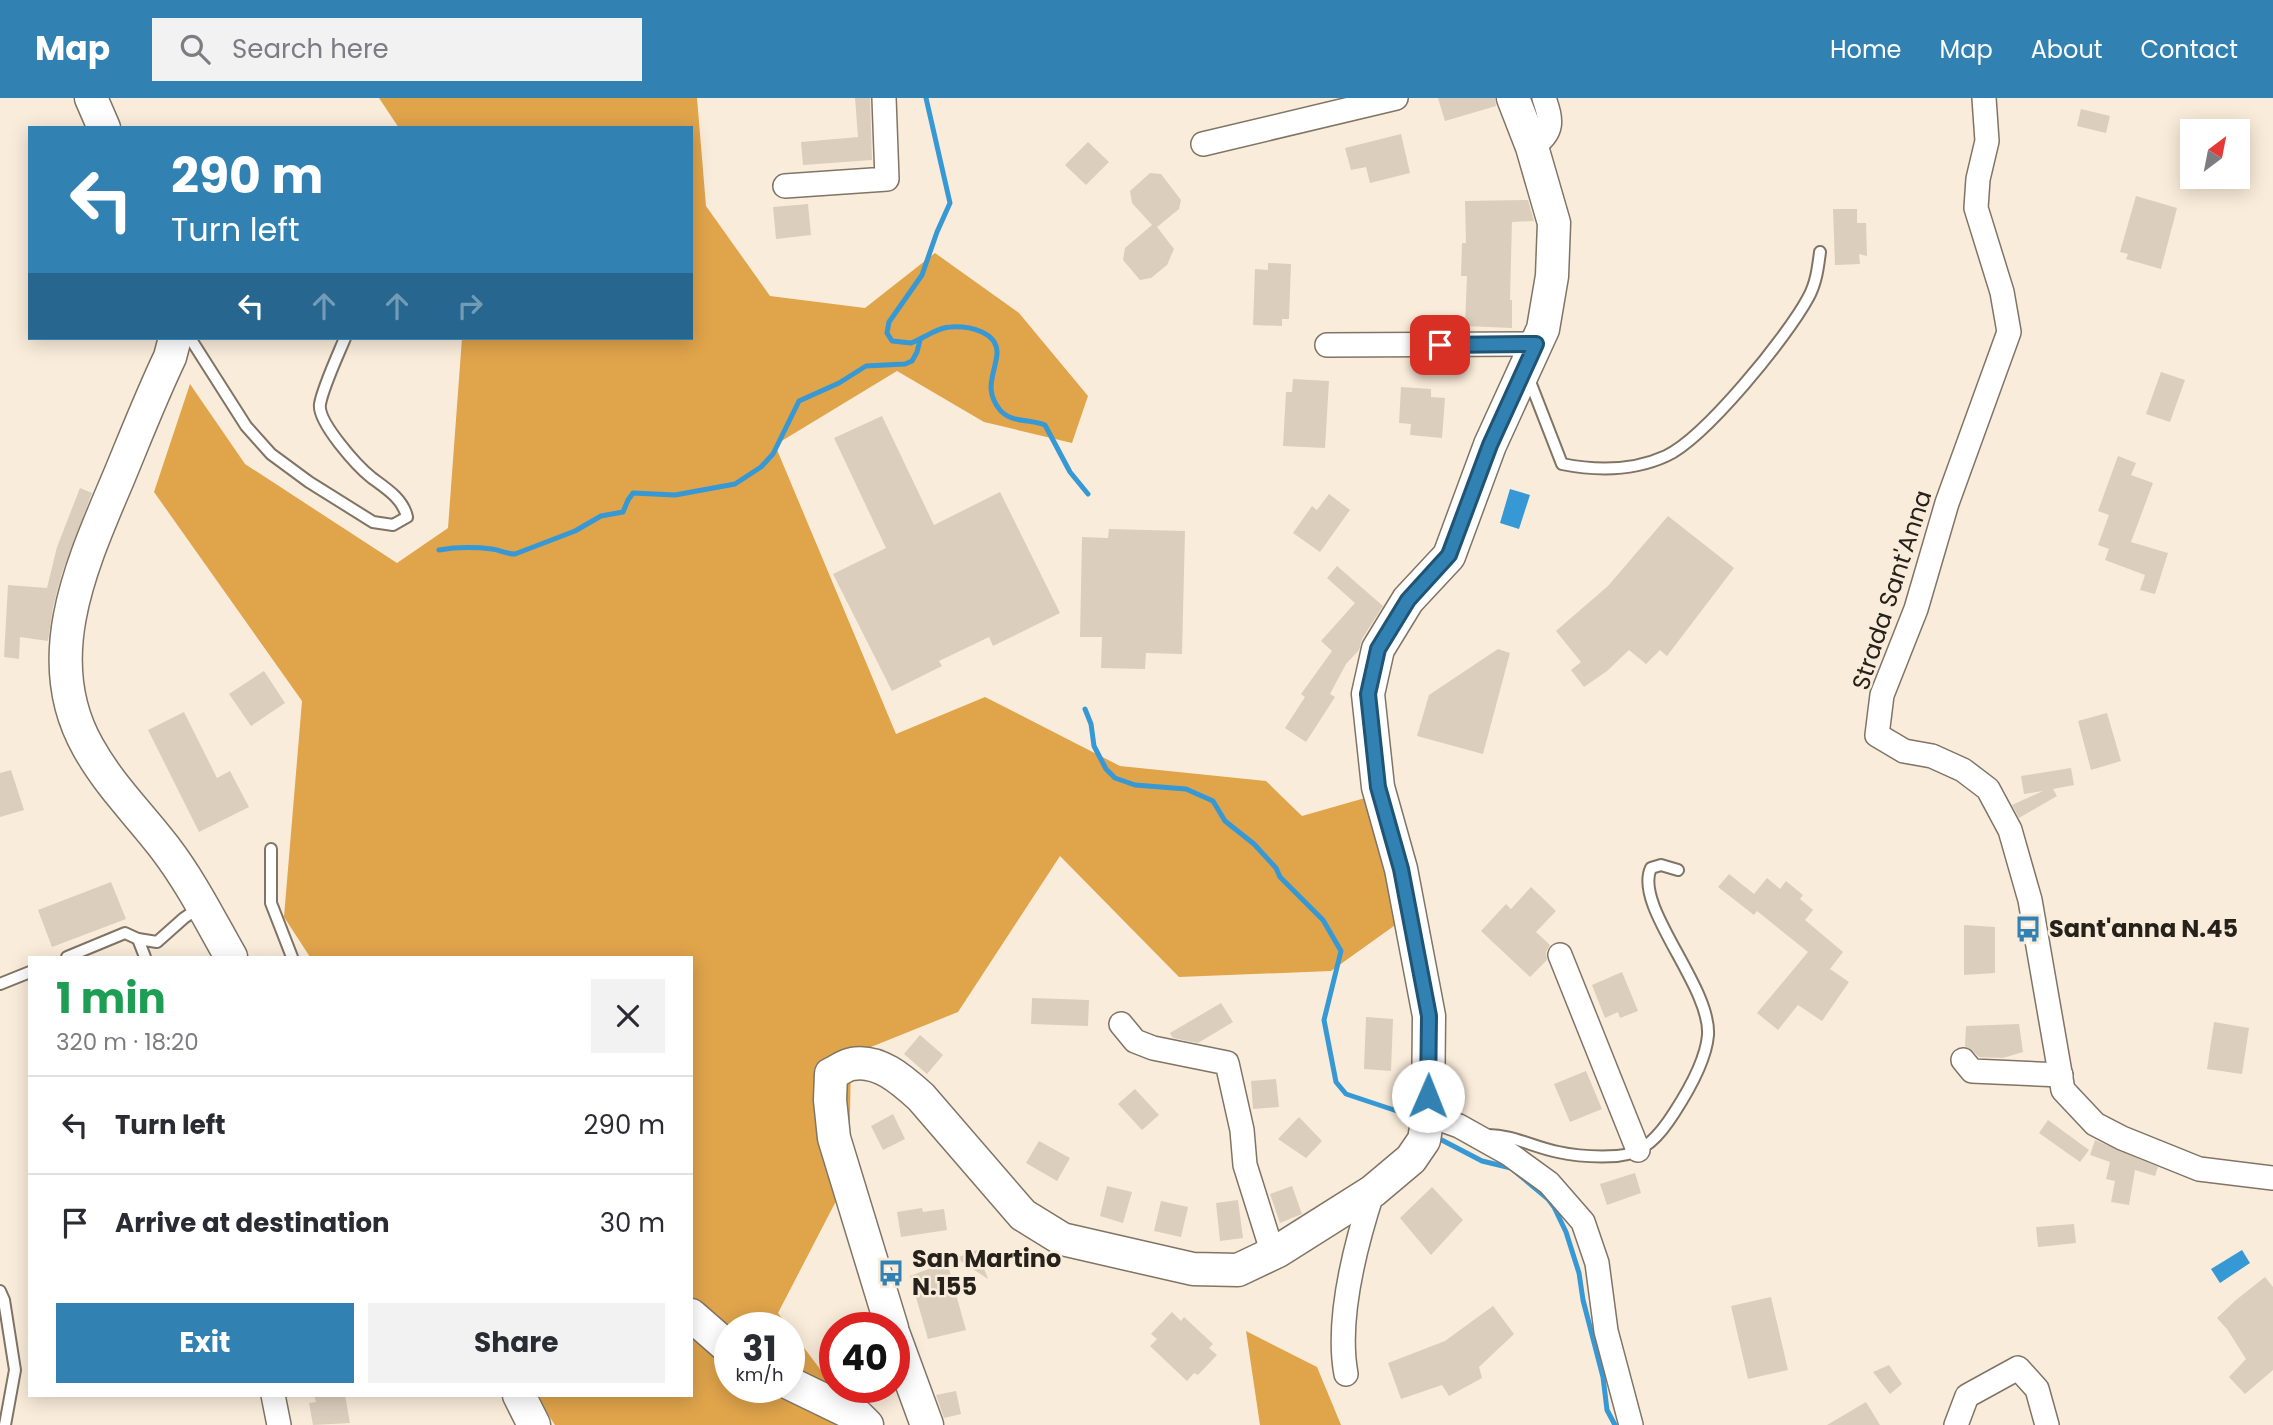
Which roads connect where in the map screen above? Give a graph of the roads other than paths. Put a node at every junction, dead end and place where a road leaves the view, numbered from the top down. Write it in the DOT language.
graph roads {
  1 [pos="884,98"];
  2 [pos="1396,98"];
  3 [pos="1513,98"];
  4 [pos="1544,98"];
  5 [pos="1984,98"];
  6 [pos="1203,144"];
  7 [pos="1532,147"];
  8 [pos="785,186"];
  9 [pos="1821,252"];
  10 [pos="158,340"];
  11 [pos="174,340"];
  12 [pos="191,340"];
  13 [pos="344,340"];
  14 [pos="1327,345"];
  15 [pos="1531,357"];
  16 [pos="154,391"];
  17 [pos="271,849"];
  18 [pos="1678,870"];
  19 [pos="202,905"];
  20 [pos="138,939"];
  21 [pos="1560,955"];
  22 [pos="69,956"];
  23 [pos="145,956"];
  24 [pos="230,956"];
  25 [pos="292,956"];
  26 [pos="28,973"];
  27 [pos="0,984"];
  28 [pos="1121,1024"];
  29 [pos="1963,1060"];
  30 [pos="2061,1075"];
  31 [pos="1426,1128"];
  32 [pos="1476,1135"];
  33 [pos="1637,1150"];
  34 [pos="2273,1178"];
  35 [pos="1373,1191"];
  36 [pos="1273,1254"];
  37 [pos="0,1291"];
  38 [pos="887,1312"];
  39 [pos="693,1317"];
  40 [pos="714,1335"];
  41 [pos="1346,1374"];
  42 [pos="910,1379"];
  43 [pos="805,1392"];
  44 [pos="273,1397"];
  45 [pos="520,1397"];
  46 [pos="5,1425"];
  47 [pos="279,1425"];
  48 [pos="534,1425"];
  49 [pos="867,1425"];
  50 [pos="927,1425"];
  51 [pos="1631,1425"];
  52 [pos="1956,1425"];
  53 [pos="2047,1425"];
  1 -- 8 [label="street"];
  2 -- 6 [label="street"];
  3 -- 7 [label="street"];
  4 -- 7 [label="street"];
  5 -- 30 [label="street, Strada Sant'Anna"];
  7 -- 15 [label="street"];
  9 -- 15 [label="lane"];
  10 -- 16 [label="street"];
  11 -- 16 [label="street"];
  12 -- 13 [label="lane"];
  14 -- 15 [label="street"];
  15 -- 31 [label="street"];
  16 -- 19 [label="street"];
  17 -- 25 [label="lane"];
  18 -- 33 [label="lane"];
  19 -- 20 [label="lane"];
  19 -- 24 [label="street"];
  20 -- 22 [label="lane"];
  20 -- 23 [label="lane"];
  21 -- 33 [label="street"];
  26 -- 27 [label="lane"];
  28 -- 36 [label="street"];
  29 -- 30 [label="street"];
  30 -- 34 [label="street, Strada Sant'Anna"];
  31 -- 32 [label="street"];
  31 -- 35 [label="street"];
  32 -- 33 [label="lane"];
  32 -- 51 [label="street"];
  35 -- 36 [label="street"];
  35 -- 41 [label="street"];
  36 -- 38 [label="street"];
  37 -- 46 [label="lane"];
  39 -- 40 [label="street"];
  42 -- 50 [label="street"];
  43 -- 49 [label="street"];
  44 -- 47 [label="street"];
  45 -- 48 [label="street"];
  52 -- 53 [label="street"];
}
